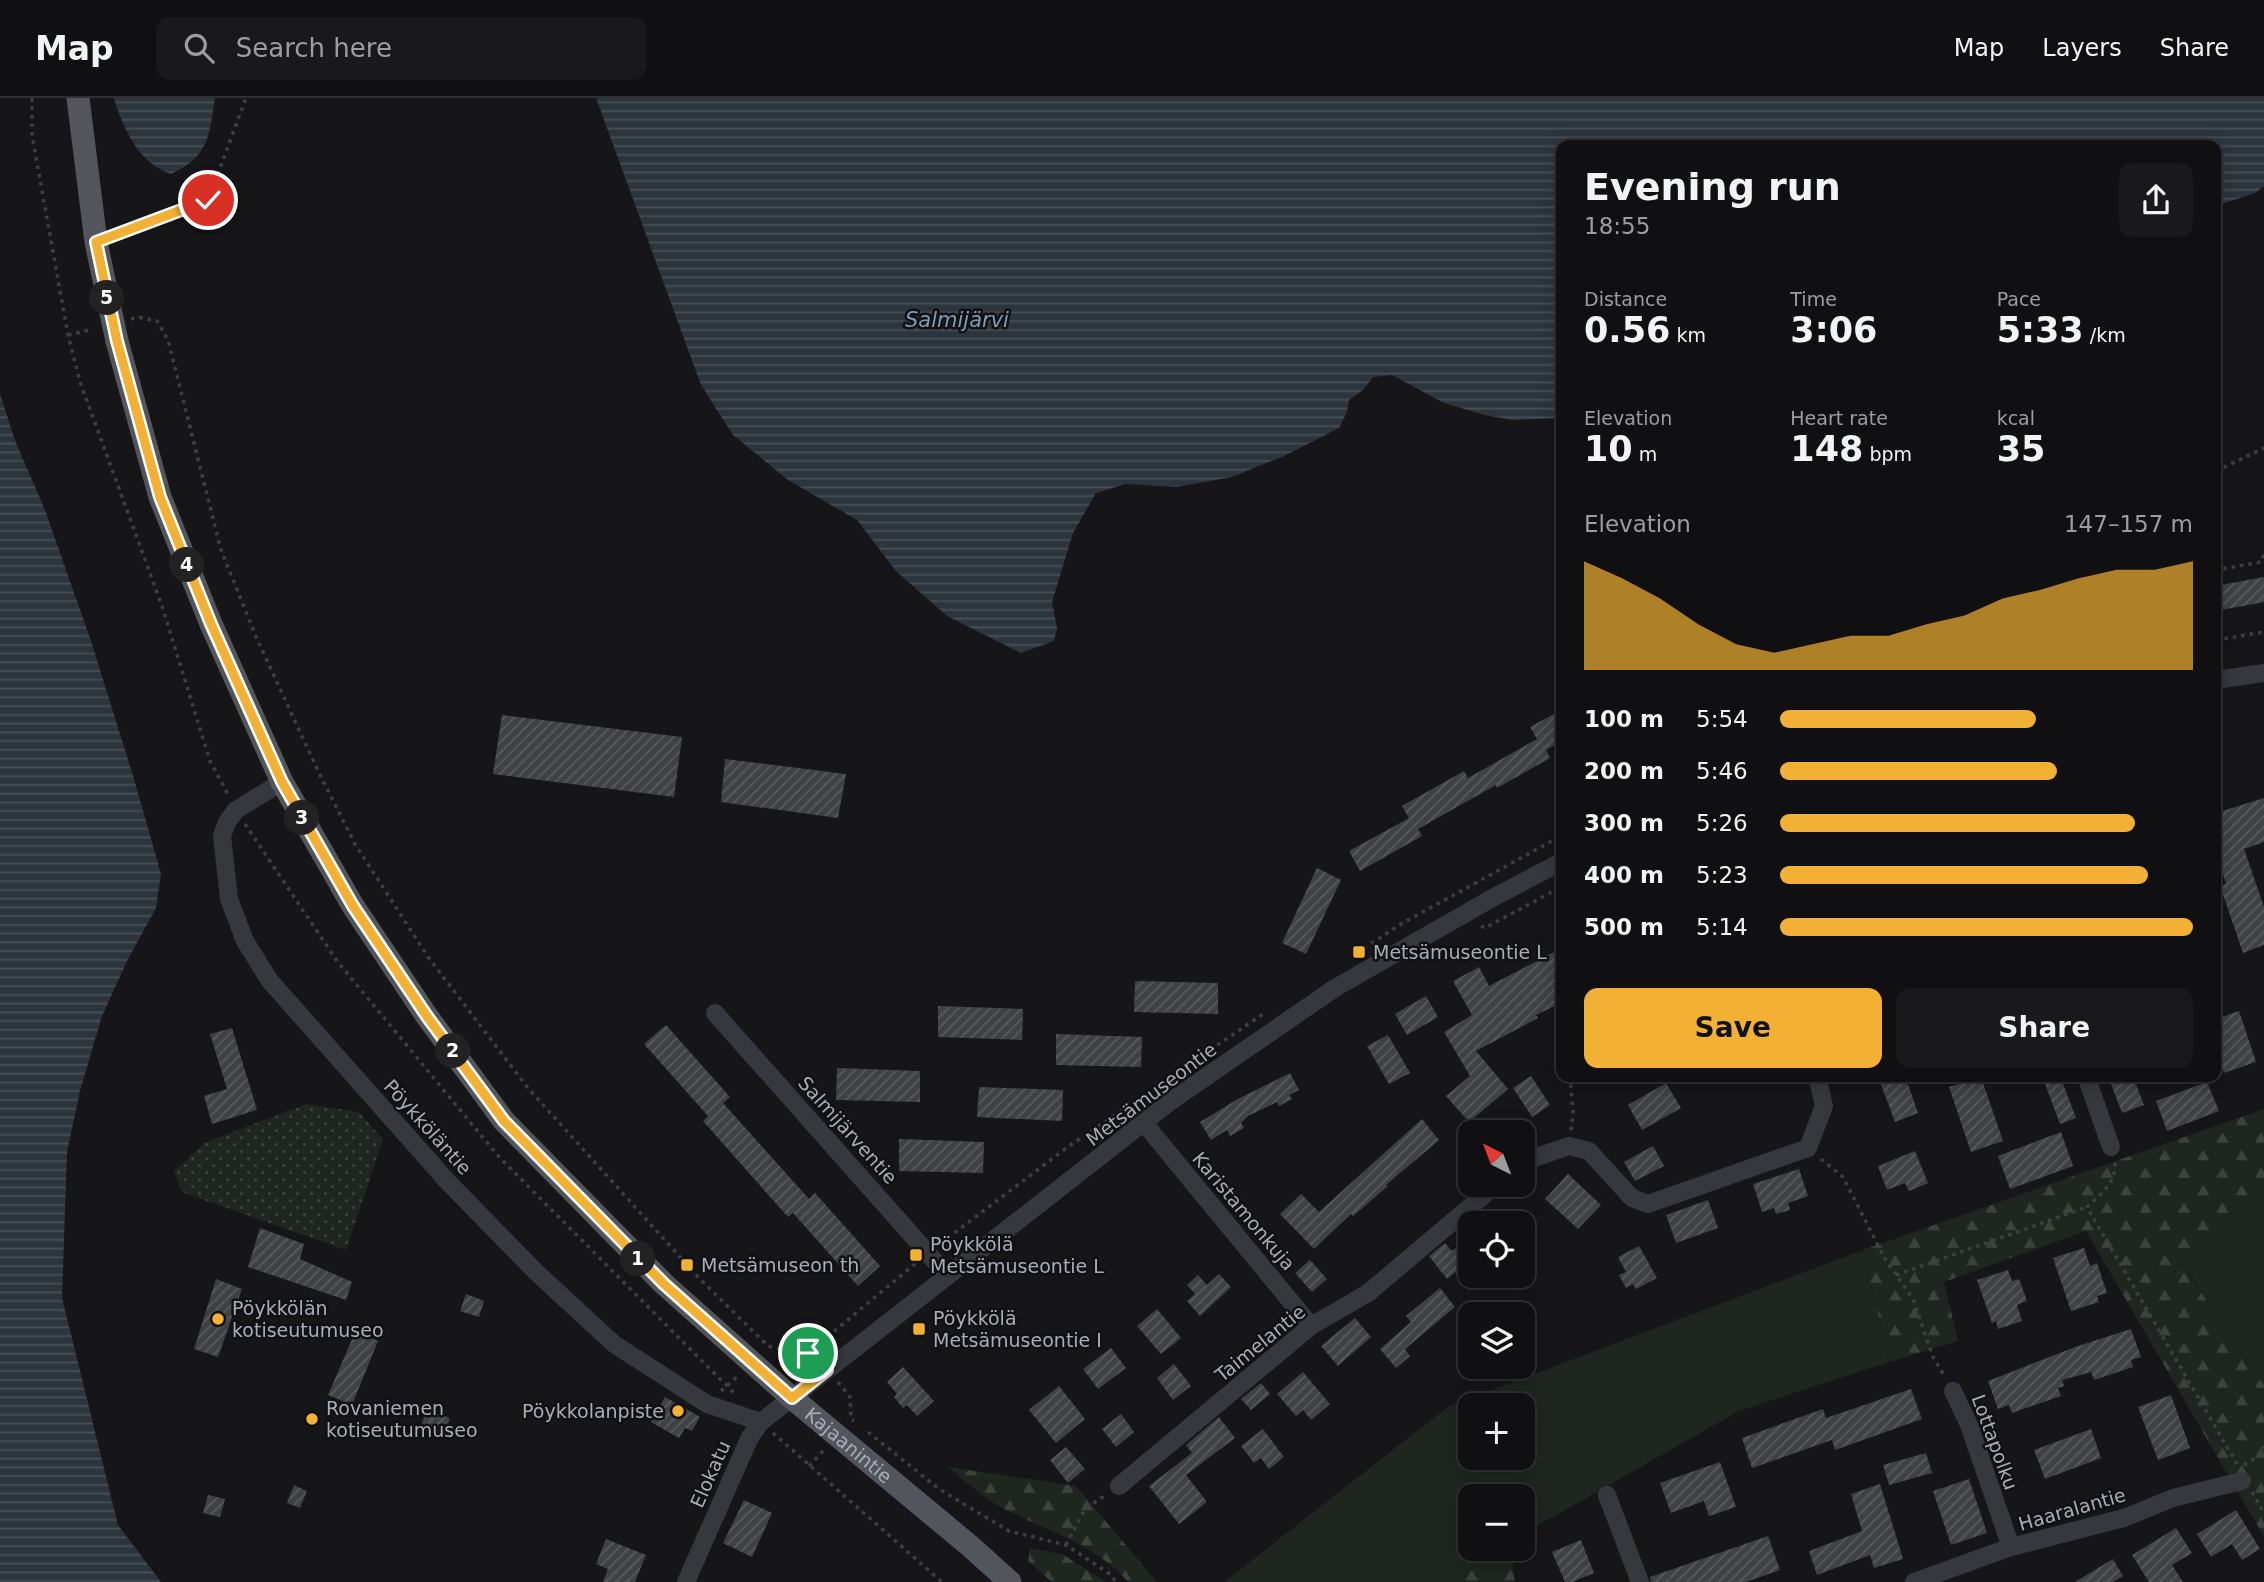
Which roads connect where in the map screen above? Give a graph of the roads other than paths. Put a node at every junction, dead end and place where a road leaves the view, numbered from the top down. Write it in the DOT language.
graph roads {
  1 [pos="78,98"];
  2 [pos="2264,673"];
  3 [pos="2221,679"];
  4 [pos="282,782"];
  5 [pos="1556,865"];
  6 [pos="715,1013"];
  7 [pos="1818,1082"];
  8 [pos="2088,1082"];
  9 [pos="1144,1123"];
  10 [pos="2111,1147"];
  11 [pos="1535,1158"];
  12 [pos="1482,1197"];
  13 [pos="948,1276"];
  14 [pos="1311,1326"];
  15 [pos="1954,1391"];
  16 [pos="792,1398"];
  17 [pos="761,1422"];
  18 [pos="2244,1479"];
  19 [pos="1119,1486"];
  20 [pos="1607,1494"];
  21 [pos="2011,1548"];
  22 [pos="686,1582"];
  23 [pos="1010,1582"];
  24 [pos="1640,1582"];
  25 [pos="1914,1582"];
  1 -- 4 [label="main road, Kajaanintie, bridge"];
  2 -- 3 [label="street"];
  4 -- 16 [label="main road, Kajaanintie"];
  4 -- 17 [label="street, Pöykköläntie"];
  5 -- 9 [label="street, Metsämuseontie"];
  6 -- 13 [label="street, Salmijärventie"];
  7 -- 11 [label="street"];
  8 -- 10 [label="street"];
  9 -- 13 [label="street, Metsämuseontie"];
  9 -- 14 [label="street, Karistamonkuja"];
  12 -- 14 [label="street, Taimelantie"];
  13 -- 16 [label="street, Metsämuseontie"];
  14 -- 19 [label="street, Taimelantie"];
  15 -- 21 [label="street, Lottapolku"];
  16 -- 17 [label="street, Elokatu"];
  16 -- 23 [label="main road, Kajaanintie"];
  17 -- 22 [label="street, Elokatu"];
  18 -- 21 [label="street, Haaralantie"];
  20 -- 24 [label="street"];
  21 -- 25 [label="street, Haaralantie"];
}
